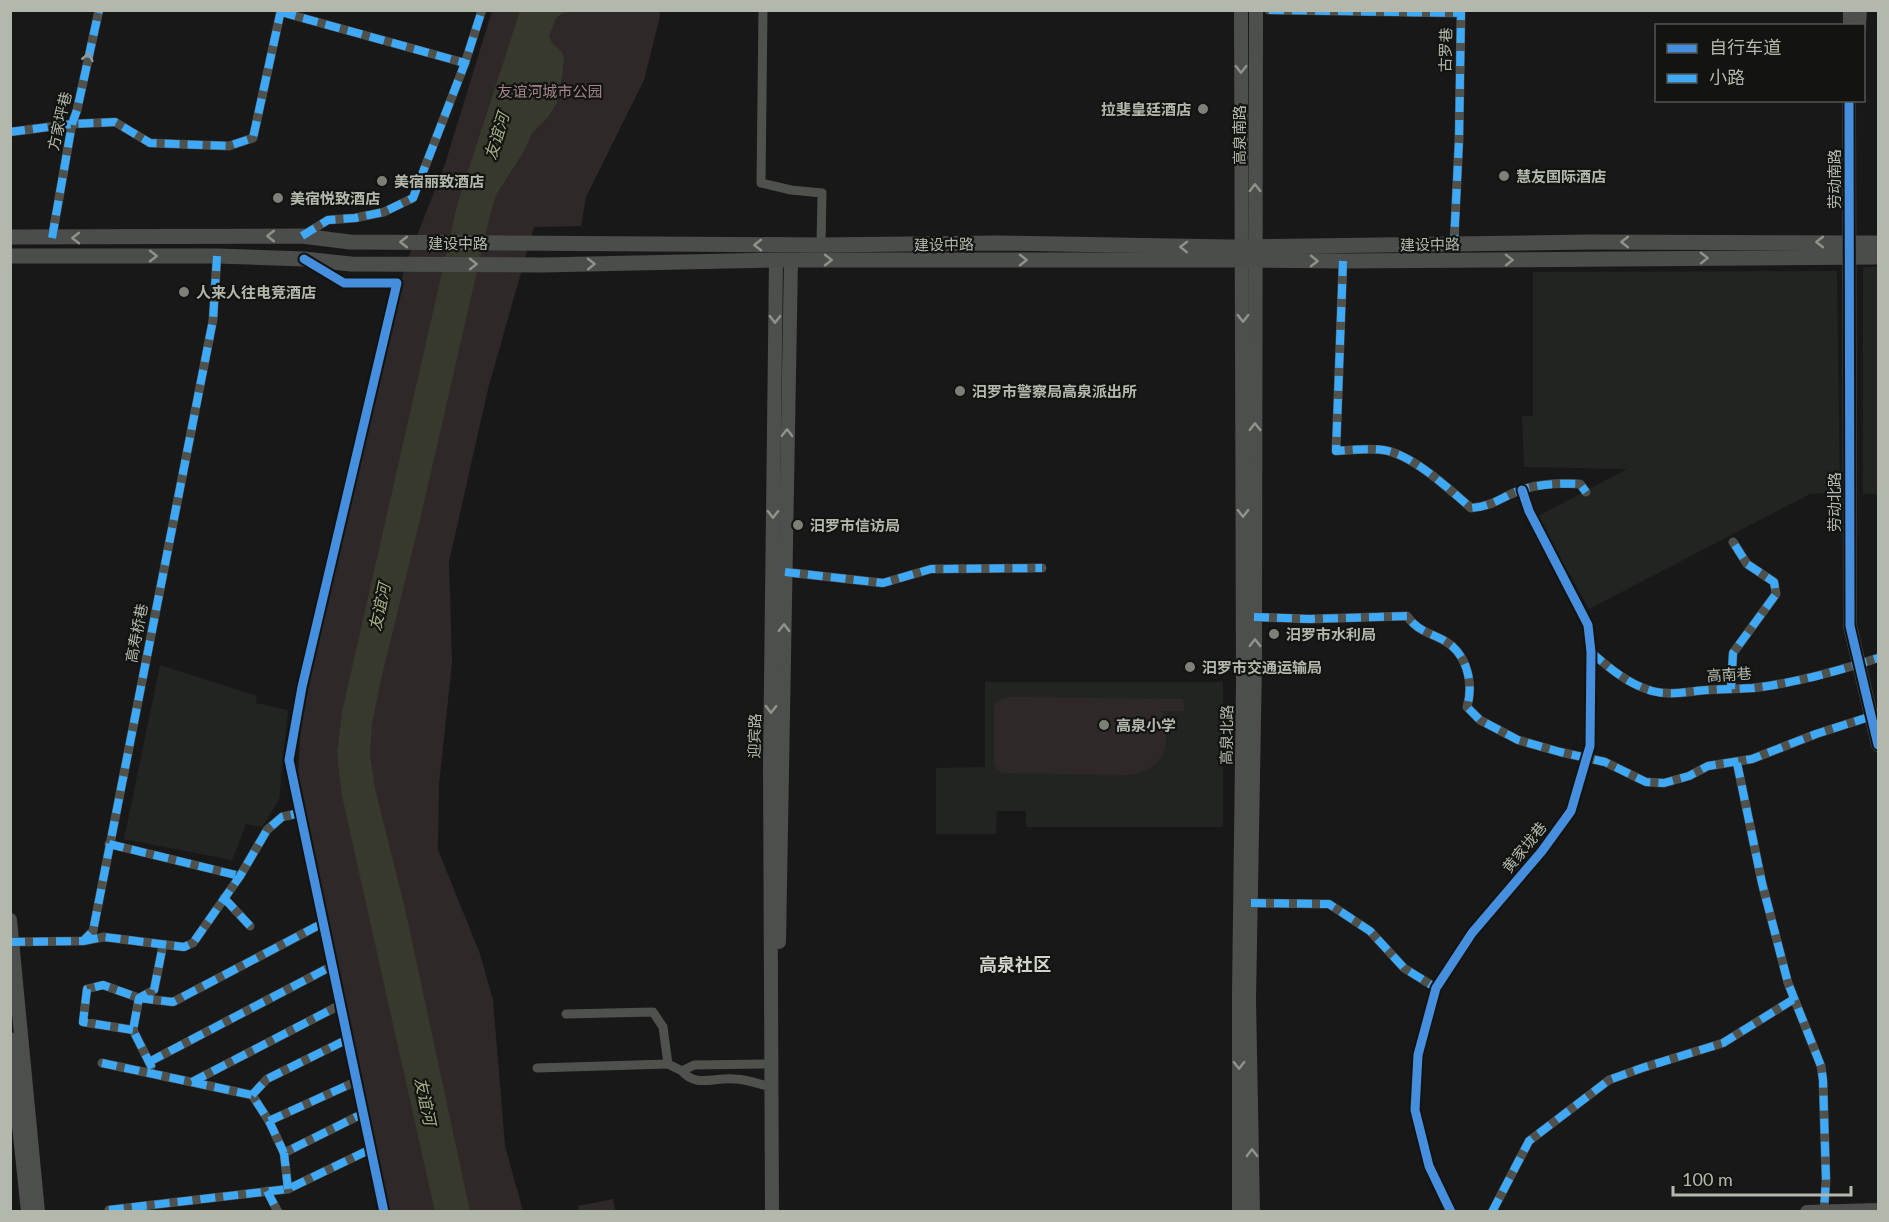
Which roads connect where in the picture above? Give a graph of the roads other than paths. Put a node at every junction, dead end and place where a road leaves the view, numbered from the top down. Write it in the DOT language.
graph roads {
  1 [pos="99,10"];
  2 [pos="482,10"];
  3 [pos="762,10"];
  4 [pos="1242,10"];
  5 [pos="1256,10"];
  6 [pos="1269,10"];
  7 [pos="281,11"];
  8 [pos="465,63"];
  9 [pos="1849,102"];
  10 [pos="1859,102"];
  11 [pos="72,124"];
  12 [pos="10,132"];
  13 [pos="302,236"];
  14 [pos="10,237"];
  15 [pos="52,238"];
  16 [pos="1454,243"];
  17 [pos="1878,243"];
  18 [pos="821,245"];
  19 [pos="1853,250"];
  20 [pos="1249,253"];
  21 [pos="217,256"];
  22 [pos="11,257"];
  23 [pos="1878,257"];
  24 [pos="304,259"];
  25 [pos="783,260"];
  26 [pos="1343,261"];
  27 [pos="1522,490"];
  28 [pos="1586,492"];
  29 [pos="1733,542"];
  30 [pos="1042,568"];
  31 [pos="785,572"];
  32 [pos="1254,617"];
  33 [pos="1591,652"];
  34 [pos="1868,661"];
  35 [pos="1731,689"];
  36 [pos="1875,712"];
  37 [pos="1878,744"];
  38 [pos="1587,758"];
  39 [pos="1737,763"];
  40 [pos="300,813"];
  41 [pos="110,844"];
  42 [pos="240,876"];
  43 [pos="224,898"];
  44 [pos="1251,903"];
  45 [pos="10,920"];
  46 [pos="323,923"];
  47 [pos="250,926"];
  48 [pos="83,941"];
  49 [pos="11,942"];
  50 [pos="163,945"];
  51 [pos="332,966"];
  52 [pos="1436,988"];
  53 [pos="139,998"];
  54 [pos="1794,999"];
  55 [pos="340,1005"];
  56 [pos="566,1014"];
  57 [pos="133,1030"];
  58 [pos="10,1039"];
  59 [pos="348,1039"];
  60 [pos="149,1062"];
  61 [pos="102,1063"];
  62 [pos="668,1064"];
  63 [pos="771,1064"];
  64 [pos="537,1068"];
  65 [pos="12,1069"];
  66 [pos="681,1071"];
  67 [pos="154,1073"];
  68 [pos="357,1081"];
  69 [pos="192,1082"];
  70 [pos="771,1087"];
  71 [pos="252,1095"];
  72 [pos="364,1113"];
  73 [pos="269,1120"];
  74 [pos="371,1149"];
  75 [pos="284,1153"];
  76 [pos="288,1189"];
  77 [pos="267,1191"];
  78 [pos="110,1210"];
  79 [pos="1824,1210"];
  80 [pos="1878,1210"];
  81 [pos="28,1212"];
  82 [pos="38,1212"];
  83 [pos="278,1212"];
  84 [pos="384,1212"];
  85 [pos="772,1212"];
  86 [pos="779,1212"];
  87 [pos="1239,1212"];
  88 [pos="1253,1212"];
  89 [pos="1451,1212"];
  90 [pos="1492,1212"];
  91 [pos="1807,1212"];
  11 -- 1 [label="street, 方家坪巷, one-way"];
  2 -- 8 [label="street"];
  3 -- 18 [label="street"];
  4 -- 20 [label="main road, 高泉南路, one-way"];
  20 -- 5 [label="main road, 高泉南路, one-way"];
  6 -- 16 [label="street, 古罗巷"];
  7 -- 8 [label="street"];
  7 -- 11 [label="street"];
  8 -- 13 [label="street"];
  9 -- 19 [label="main road, 劳动南路"];
  10 -- 19 [label="main road, 劳动南路"];
  11 -- 12 [label="street"];
  11 -- 15 [label="street, 方家坪巷"];
  13 -- 15 [label="main road, 建设中路, one-way"];
  18 -- 13 [label="main road, 建设中路, one-way"];
  14 -- 15 [label="main road, 建设中路"];
  19 -- 16 [label="main road, 建设中路, one-way"];
  16 -- 20 [label="main road, 建设中路"];
  17 -- 19 [label="main road, 建设中路"];
  20 -- 18 [label="main road, 建设中路, one-way"];
  19 -- 23 [label="main road, 建设中路"];
  26 -- 19 [label="main road, 建设中路, one-way"];
  19 -- 34 [label="main road, 劳动北路"];
  25 -- 20 [label="main road, 建设中路, one-way"];
  20 -- 26 [label="main road, 建设中路, one-way"];
  32 -- 20 [label="main road, 高泉北路, one-way"];
  20 -- 87 [label="main road, 高泉北路, one-way"];
  22 -- 21 [label="main road, 建设中路, one-way"];
  21 -- 24 [label="main road, 建设中路"];
  21 -- 41 [label="street, 高寿桥巷"];
  24 -- 25 [label="main road, 建设中路, one-way"];
  24 -- 40 [label="street"];
  31 -- 25 [label="main road, 迎宾路, one-way"];
  25 -- 63 [label="main road, 迎宾路, one-way"];
  26 -- 27 [label="street"];
  27 -- 28 [label="street"];
  27 -- 33 [label="street, 黄家垅巷"];
  29 -- 35 [label="street"];
  30 -- 31 [label="street"];
  86 -- 31 [label="main road, 迎宾路, one-way"];
  32 -- 38 [label="street"];
  44 -- 32 [label="main road, 高泉北路, one-way"];
  33 -- 35 [label="street, 高南巷"];
  33 -- 38 [label="street, 黄家垅巷"];
  34 -- 35 [label="street, 高南巷"];
  34 -- 36 [label="main road, 劳动北路"];
  36 -- 37 [label="main road, 劳动北路"];
  36 -- 39 [label="street"];
  38 -- 39 [label="street"];
  38 -- 52 [label="street, 黄家垅巷"];
  39 -- 54 [label="street"];
  40 -- 42 [label="street"];
  40 -- 46 [label="street"];
  41 -- 42 [label="street"];
  41 -- 48 [label="street, 高寿桥巷"];
  42 -- 43 [label="street"];
  43 -- 47 [label="street"];
  43 -- 50 [label="street"];
  44 -- 52 [label="street"];
  88 -- 44 [label="main road, 高泉北路, one-way"];
  45 -- 49 [label="main road"];
  46 -- 51 [label="street"];
  46 -- 53 [label="street"];
  48 -- 49 [label="street"];
  48 -- 50 [label="street"];
  49 -- 82 [label="main road"];
  50 -- 53 [label="street"];
  51 -- 55 [label="street"];
  51 -- 60 [label="street"];
  52 -- 89 [label="street, 黄家垅巷"];
  53 -- 57 [label="street"];
  53 -- 57 [label="street"];
  54 -- 79 [label="street"];
  54 -- 90 [label="street"];
  55 -- 59 [label="street"];
  55 -- 69 [label="street"];
  56 -- 62 [label="street"];
  57 -- 60 [label="street"];
  58 -- 65 [label="main road"];
  59 -- 68 [label="street"];
  59 -- 71 [label="street"];
  60 -- 67 [label="street"];
  61 -- 67 [label="street"];
  62 -- 64 [label="street"];
  62 -- 66 [label="street"];
  63 -- 66 [label="street"];
  63 -- 70 [label="main road, 迎宾路"];
  65 -- 81 [label="main road"];
  66 -- 70 [label="street"];
  67 -- 69 [label="street"];
  68 -- 72 [label="street"];
  68 -- 73 [label="street"];
  69 -- 71 [label="street"];
  70 -- 85 [label="main road, 迎宾路"];
  71 -- 73 [label="street"];
  72 -- 74 [label="street"];
  72 -- 75 [label="street"];
  73 -- 75 [label="street"];
  74 -- 76 [label="street"];
  74 -- 84 [label="street"];
  75 -- 76 [label="street"];
  76 -- 77 [label="street"];
  77 -- 78 [label="street"];
  77 -- 83 [label="street"];
  79 -- 80 [label="main road"];
  79 -- 91 [label="main road"];
}
